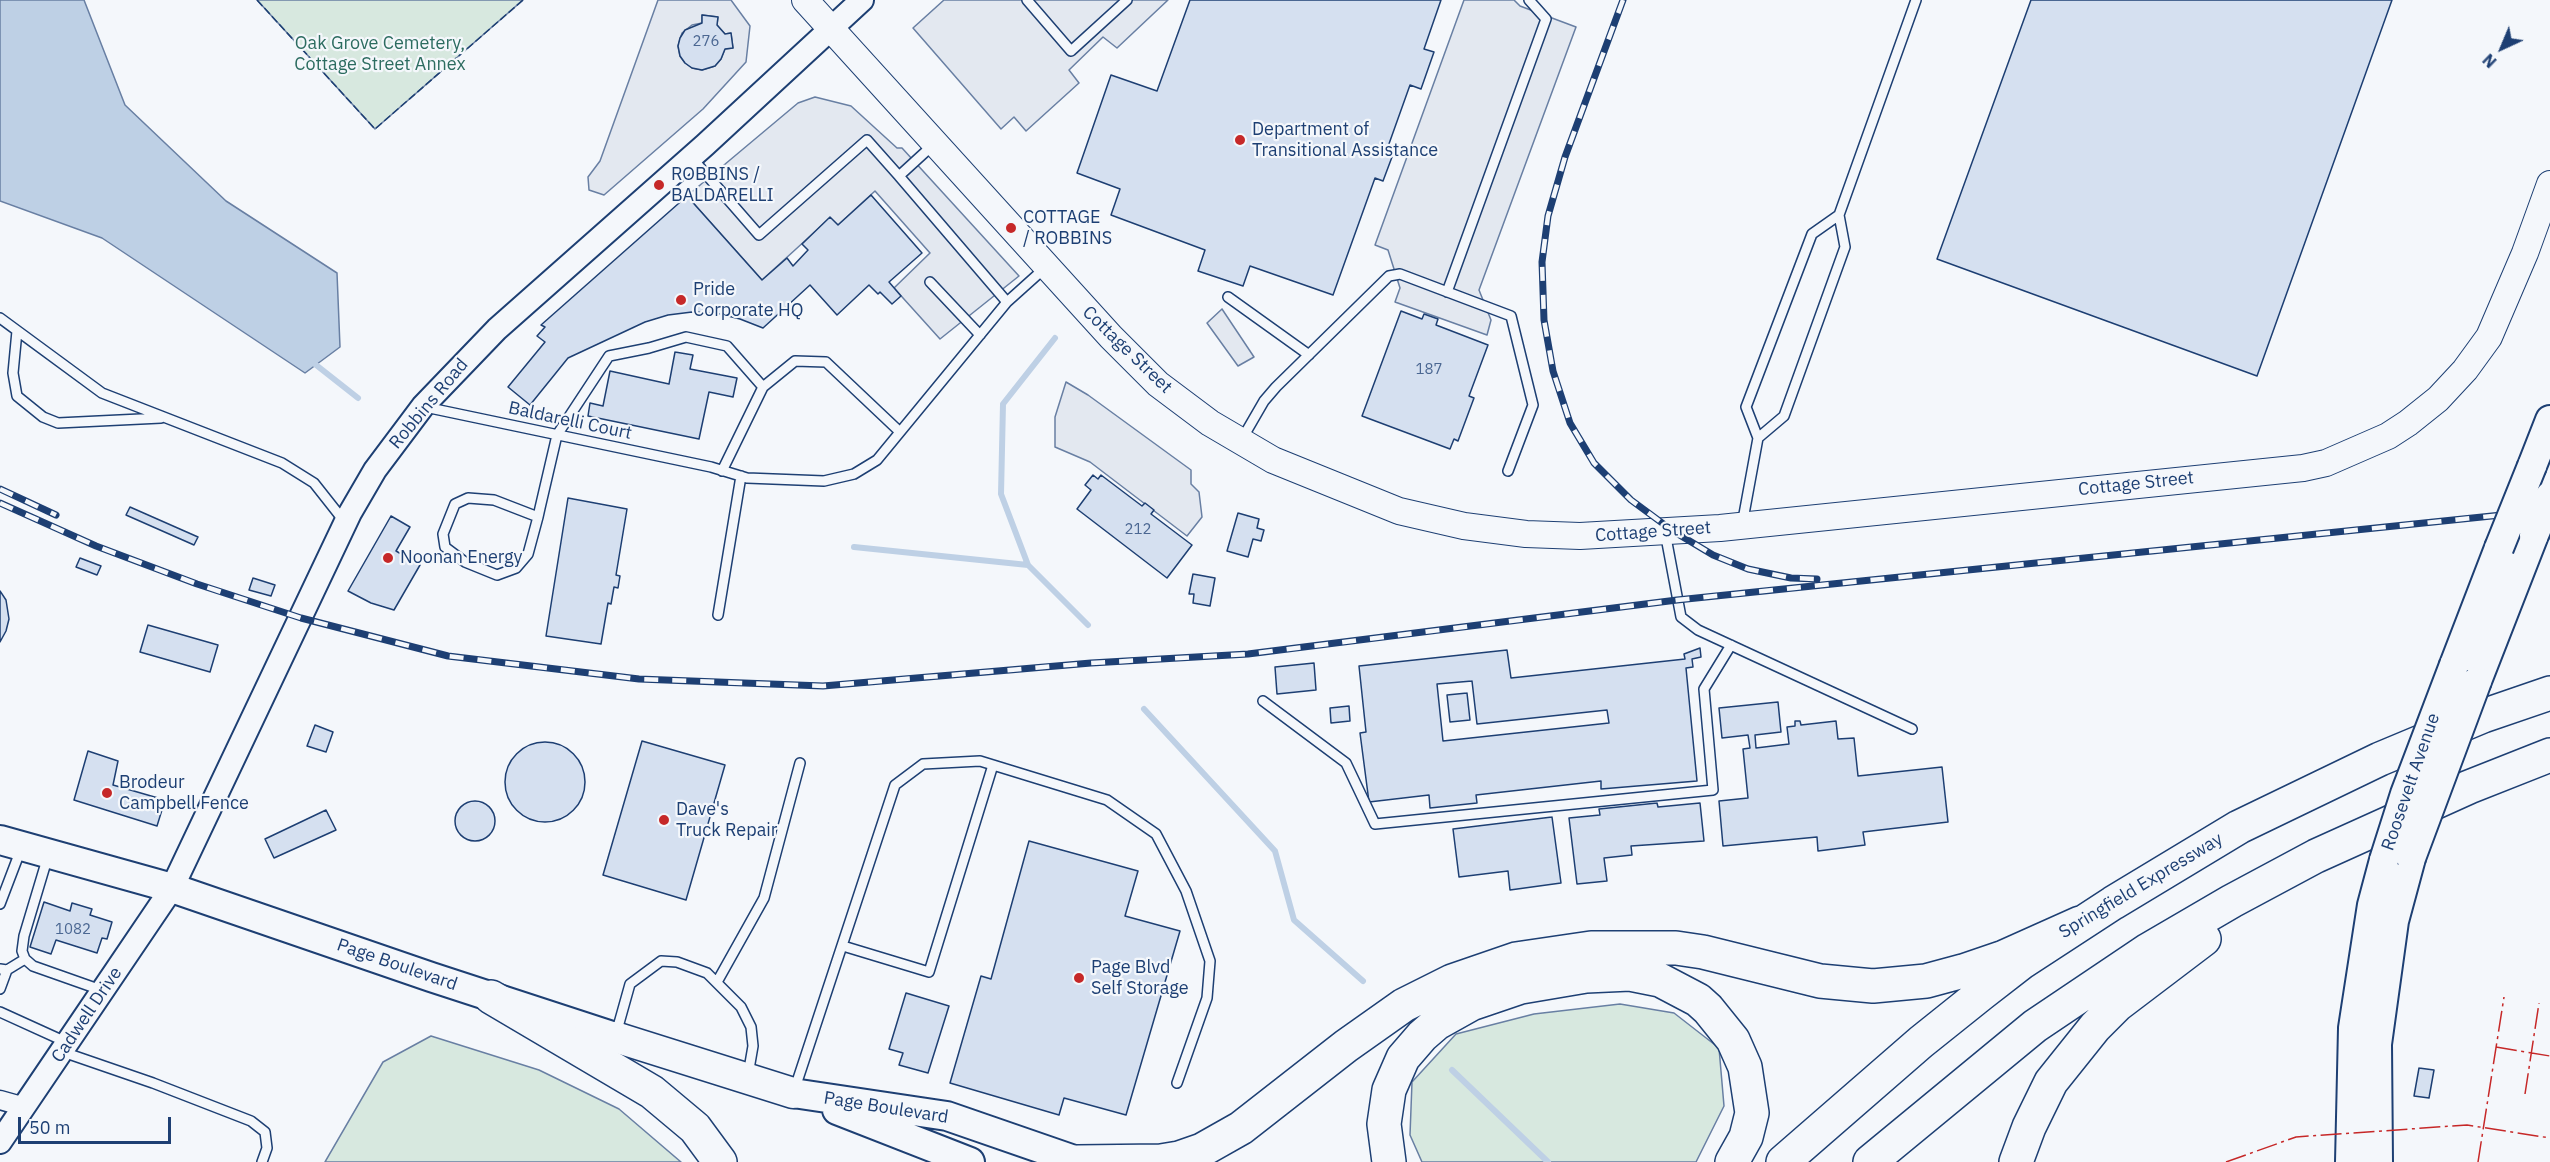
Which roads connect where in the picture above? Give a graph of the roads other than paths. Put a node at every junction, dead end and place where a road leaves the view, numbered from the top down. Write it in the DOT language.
graph roads {
  1 [pos="805,0"];
  2 [pos="862,0"];
  3 [pos="1026,0"];
  4 [pos="1127,0"];
  5 [pos="1529,0"];
  6 [pos="1916,0"];
  7 [pos="829,29"];
  8 [pos="935,143"];
  9 [pos="691,157"];
  10 [pos="899,176"];
  11 [pos="2550,184"];
  12 [pos="1839,215"];
  13 [pos="1046,267"];
  14 [pos="930,282"];
  15 [pos="1447,292"];
  16 [pos="1228,297"];
  17 [pos="1007,302"];
  18 [pos="0,318"];
  19 [pos="17,331"];
  20 [pos="980,335"];
  21 [pos="1310,355"];
  22 [pos="763,387"];
  23 [pos="423,406"];
  24 [pos="166,418"];
  25 [pos="2550,420"];
  26 [pos="900,432"];
  27 [pos="557,435"];
  28 [pos="1758,438"];
  29 [pos="1241,441"];
  30 [pos="722,471"];
  31 [pos="1508,471"];
  32 [pos="741,476"];
  33 [pos="2550,496"];
  34 [pos="538,517"];
  35 [pos="345,522"];
  36 [pos="1742,525"];
  37 [pos="1665,532"];
  38 [pos="718,615"];
  39 [pos="1731,645"];
  40 [pos="2550,693"];
  41 [pos="1263,700"];
  42 [pos="1912,729"];
  43 [pos="2550,755"];
  44 [pos="800,763"];
  45 [pos="993,765"];
  46 [pos="24,847"];
  47 [pos="2316,856"];
  48 [pos="2397,859"];
  49 [pos="172,888"];
  50 [pos="0,904"];
  51 [pos="2080,923"];
  52 [pos="843,946"];
  53 [pos="25,959"];
  54 [pos="3,969"];
  55 [pos="717,982"];
  56 [pos="0,989"];
  57 [pos="104,991"];
  58 [pos="491,997"];
  59 [pos="0,1012"];
  60 [pos="615,1037"];
  61 [pos="65,1048"];
  62 [pos="747,1078"];
  63 [pos="1177,1083"];
  64 [pos="793,1093"];
  65 [pos="0,1100"];
  66 [pos="24,1107"];
  67 [pos="0,1142"];
  68 [pos="262,1162"];
  69 [pos="720,1162"];
  70 [pos="970,1162"];
  71 [pos="1079,1162"];
  72 [pos="1389,1162"];
  73 [pos="1732,1162"];
  74 [pos="1783,1162"];
  75 [pos="1870,1162"];
  76 [pos="2016,1162"];
  77 [pos="2350,1162"];
  78 [pos="2378,1162"];
  1 -- 7 [label="main road, Cottage Street"];
  2 -- 7 [label="street, Robbins Road"];
  3 -- 4 [label="lane"];
  5 -- 15 [label="lane"];
  6 -- 12 [label="lane"];
  7 -- 8 [label="main road, Cottage Street"];
  7 -- 9 [label="street, Robbins Road"];
  8 -- 10 [label="lane"];
  8 -- 13 [label="main road, Cottage Street"];
  9 -- 10 [label="lane"];
  9 -- 23 [label="street, Robbins Road"];
  10 -- 17 [label="lane"];
  11 -- 36 [label="main road, Cottage Street"];
  12 -- 28 [label="lane"];
  12 -- 28 [label="lane"];
  13 -- 17 [label="lane, Baldarelli Court"];
  13 -- 29 [label="main road, Cottage Street"];
  14 -- 20 [label="lane"];
  15 -- 21 [label="lane"];
  15 -- 31 [label="lane"];
  16 -- 21 [label="lane"];
  17 -- 20 [label="lane, Baldarelli Court"];
  18 -- 19 [label="lane"];
  19 -- 24 [label="lane"];
  19 -- 24 [label="lane"];
  20 -- 26 [label="lane, Baldarelli Court"];
  21 -- 29 [label="lane"];
  22 -- 26 [label="lane"];
  22 -- 27 [label="lane"];
  22 -- 30 [label="lane"];
  23 -- 27 [label="lane, Baldarelli Court"];
  23 -- 35 [label="street, Robbins Road"];
  24 -- 35 [label="lane"];
  25 -- 48 [label="main road, Roosevelt Avenue, bridge"];
  26 -- 32 [label="lane, Baldarelli Court"];
  27 -- 30 [label="lane, Baldarelli Court"];
  27 -- 34 [label="lane"];
  28 -- 36 [label="lane"];
  29 -- 37 [label="main road, Cottage Street"];
  30 -- 32 [label="lane, Baldarelli Court"];
  32 -- 38 [label="lane"];
  33 -- 48 [label="main road, Roosevelt Avenue, bridge"];
  34 -- 34 [label="lane"];
  35 -- 49 [label="street, Robbins Road"];
  36 -- 37 [label="main road, Cottage Street"];
  37 -- 39 [label="lane"];
  39 -- 41 [label="lane"];
  39 -- 42 [label="lane"];
  40 -- 51 [label="highway, Springfield Expressway"];
  43 -- 47 [label="highway"];
  44 -- 55 [label="lane"];
  45 -- 52 [label="lane"];
  45 -- 52 [label="lane"];
  45 -- 63 [label="lane"];
  46 -- 49 [label="main road, Page Boulevard"];
  46 -- 50 [label="lane"];
  46 -- 53 [label="lane"];
  47 -- 75 [label="highway"];
  47 -- 76 [label="highway"];
  48 -- 77 [label="main road, Roosevelt Avenue"];
  48 -- 78 [label="main road, Roosevelt Avenue"];
  49 -- 57 [label="street, Cadwell Drive"];
  49 -- 58 [label="main road, Page Boulevard"];
  51 -- 71 [label="highway"];
  51 -- 74 [label="highway, Springfield Expressway"];
  52 -- 64 [label="lane"];
  53 -- 54 [label="lane"];
  53 -- 57 [label="lane"];
  54 -- 56 [label="lane"];
  55 -- 60 [label="lane"];
  55 -- 62 [label="lane"];
  57 -- 61 [label="street, Cadwell Drive"];
  58 -- 60 [label="main road, Page Boulevard"];
  58 -- 69 [label="highway"];
  59 -- 61 [label="lane"];
  60 -- 62 [label="highway, Page Boulevard"];
  61 -- 66 [label="street, Cadwell Drive"];
  61 -- 68 [label="lane"];
  62 -- 64 [label="highway, Page Boulevard"];
  64 -- 70 [label="main road, Page Boulevard"];
  64 -- 71 [label="main road, Page Boulevard"];
  65 -- 66 [label="street"];
  66 -- 67 [label="street, Cadwell Drive"];
  72 -- 73 [label="highway"];
}
